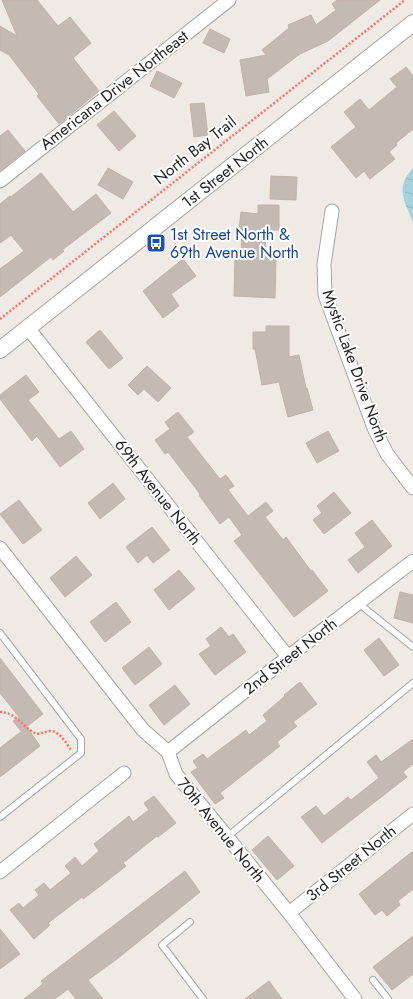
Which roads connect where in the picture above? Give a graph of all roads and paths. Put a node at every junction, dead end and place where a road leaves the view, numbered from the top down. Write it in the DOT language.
graph roads {
  1 [pos="229,0"];
  2 [pos="405,0"];
  3 [pos="413,23"];
  4 [pos="0,181"];
  5 [pos="332,211"];
  6 [pos="0,319"];
  7 [pos="28,328"];
  8 [pos="0,350"];
  9 [pos="413,488"];
  10 [pos="0,548"];
  11 [pos="413,561"];
  12 [pos="358,603"];
  13 [pos="0,633"];
  14 [pos="413,647"];
  15 [pos="288,657"];
  16 [pos="413,683"];
  17 [pos="0,712"];
  18 [pos="168,752"];
  19 [pos="77,757"];
  20 [pos="124,774"];
  21 [pos="413,814"];
  22 [pos="0,817"];
  23 [pos="227,837"];
  24 [pos="0,872"];
  25 [pos="289,913"];
  26 [pos="190,922"];
  27 [pos="373,980"];
  28 [pos="203,999"];
  29 [pos="355,999"];
  30 [pos="388,999"];
  1 -- 4 [label="street, Americana Drive Northeast"];
  2 -- 6 [label="path, North Bay Trail"];
  3 -- 7 [label="street, 1st Street North"];
  5 -- 9 [label="street, Mystic Lake Drive North"];
  7 -- 8 [label="street, 1st Street North"];
  7 -- 15 [label="street, 69th Avenue North"];
  10 -- 18 [label="street, 70th Avenue North"];
  11 -- 12 [label="street, 2nd Street North"];
  12 -- 14 [label="lane"];
  12 -- 15 [label="street, 2nd Street North"];
  13 -- 19 [label="lane"];
  15 -- 18 [label="street, 2nd Street North"];
  16 -- 23 [label="lane"];
  17 -- 19 [label="path"];
  18 -- 23 [label="street, 70th Avenue North"];
  19 -- 22 [label="lane"];
  20 -- 24 [label="street"];
  21 -- 25 [label="street, 3rd Street North"];
  23 -- 25 [label="street, 70th Avenue North"];
  25 -- 29 [label="street, 70th Avenue North"];
  26 -- 28 [label="lane"];
  27 -- 30 [label="lane"];
}
